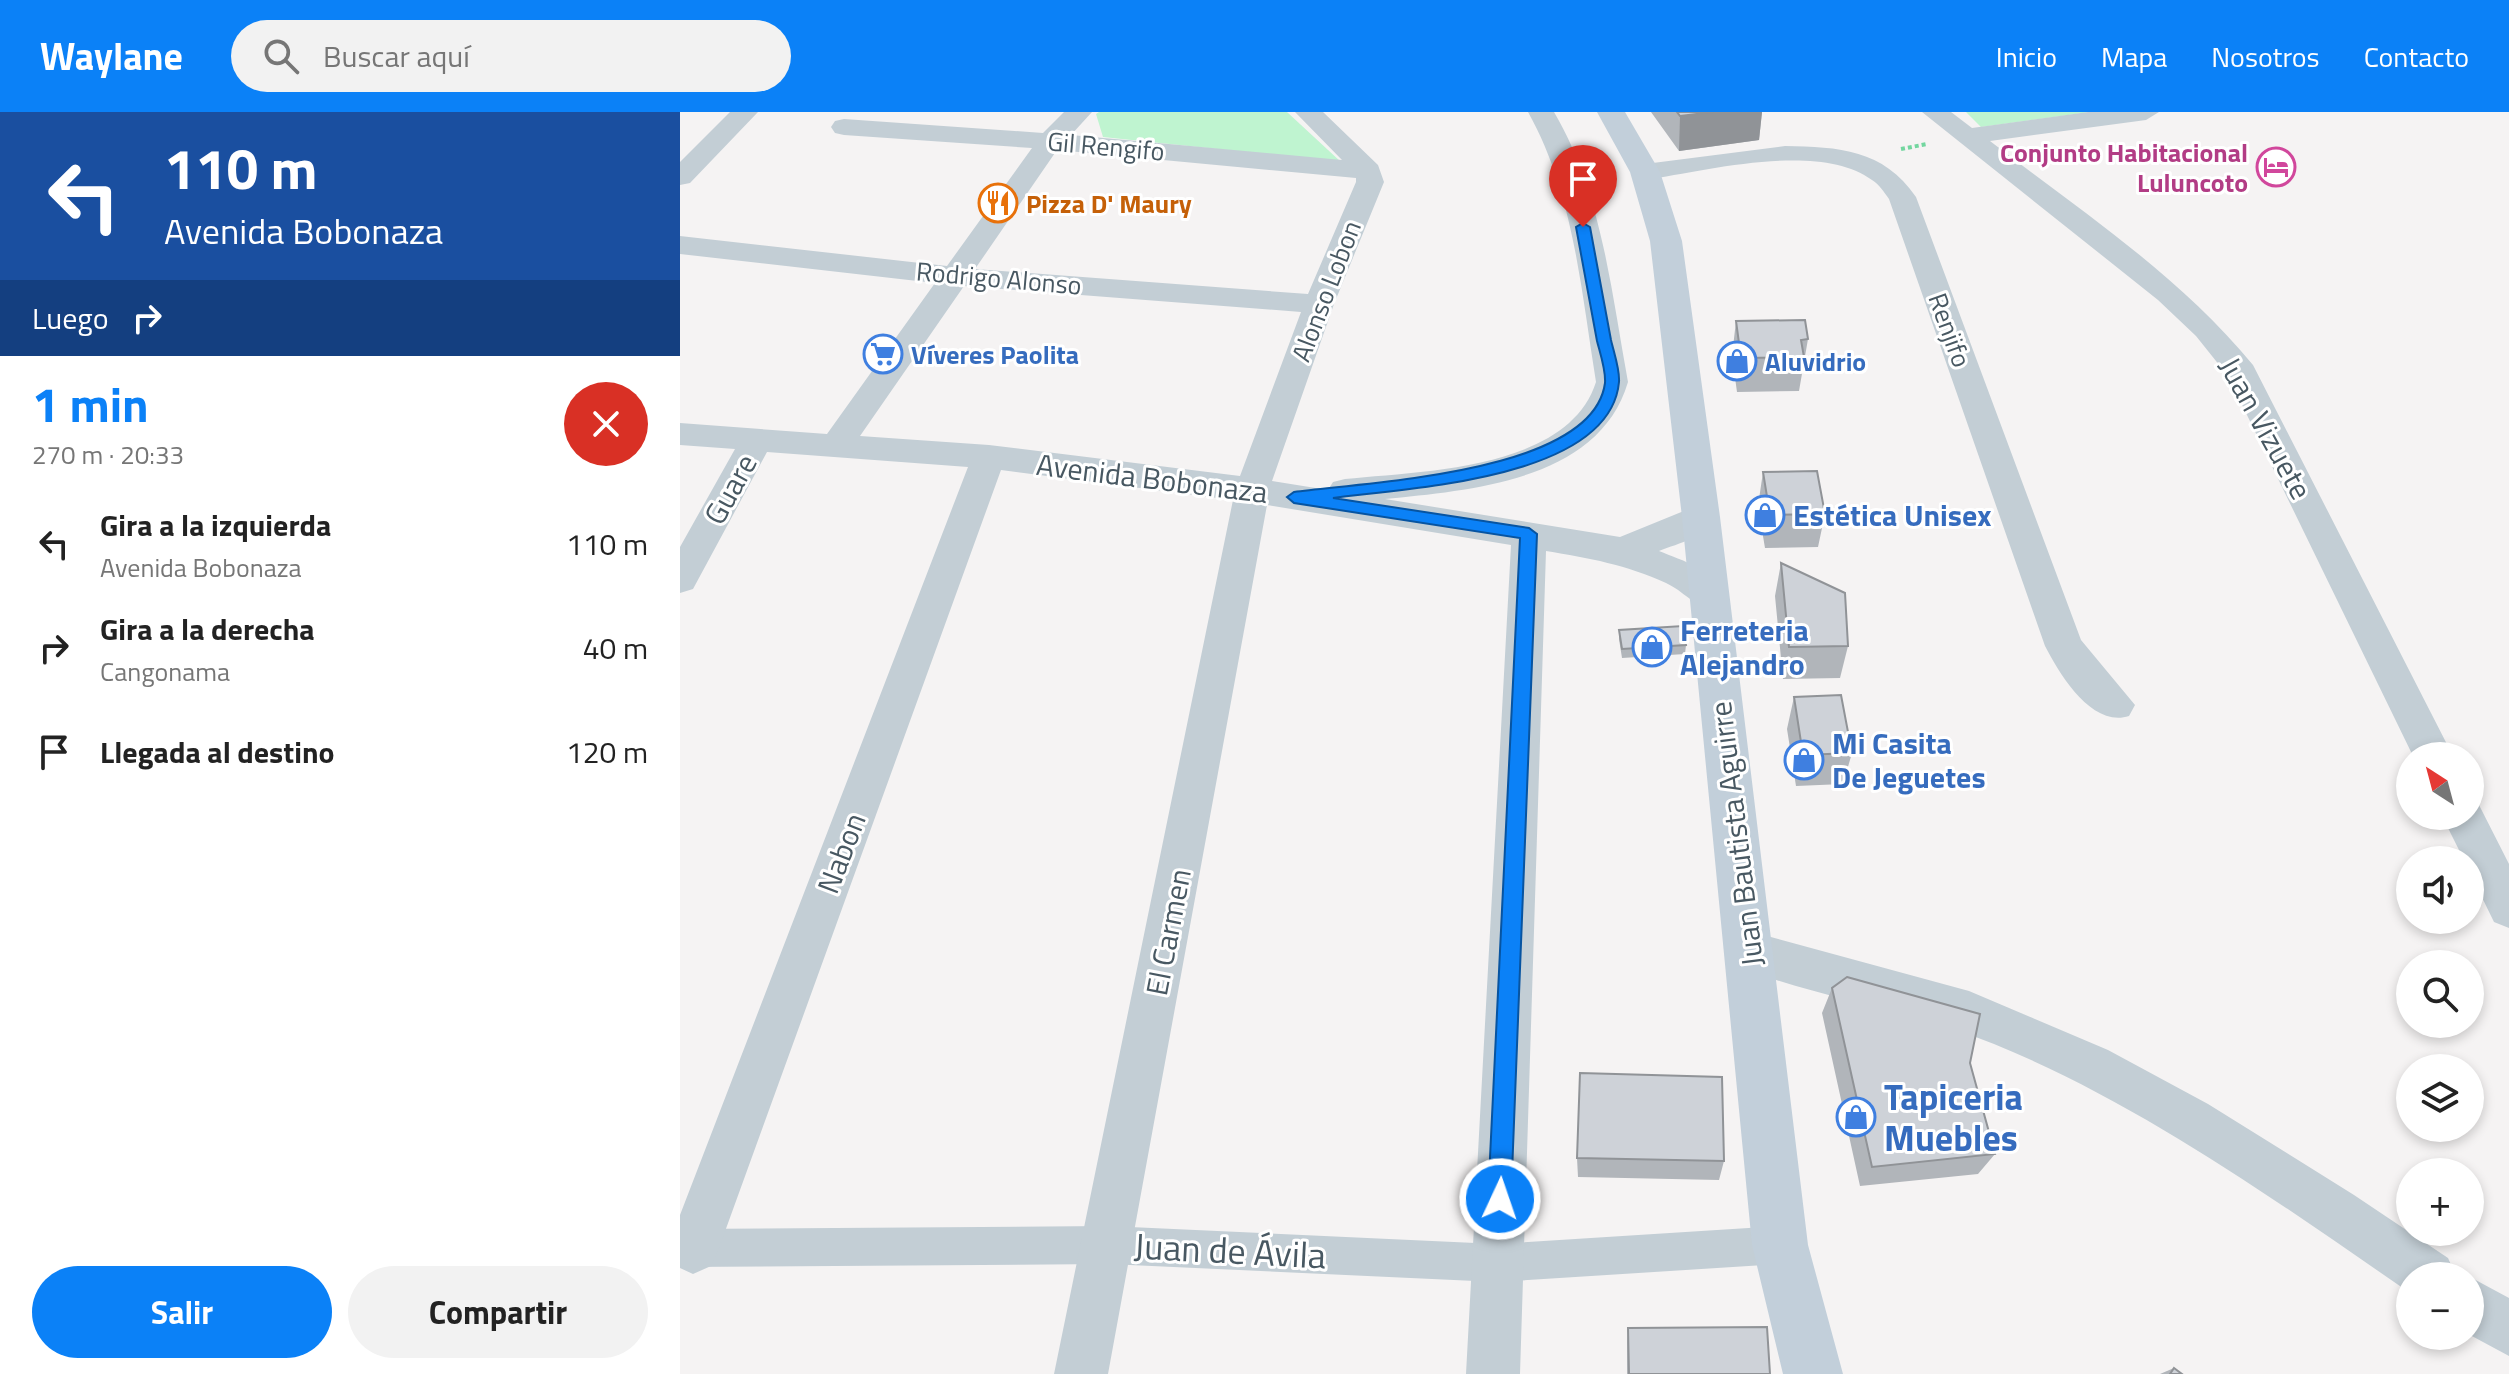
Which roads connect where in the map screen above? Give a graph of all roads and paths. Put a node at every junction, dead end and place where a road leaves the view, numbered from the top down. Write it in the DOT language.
graph roads {
  1 [pos="745,112"];
  2 [pos="1079,112"];
  3 [pos="1308,112"];
  4 [pos="1541,112"];
  5 [pos="1611,112"];
  6 [pos="1935,112"];
  7 [pos="2146,112"];
  8 [pos="844,127"];
  9 [pos="1969,136"];
  10 [pos="1050,141"];
  11 [pos="1853,158"];
  12 [pos="1368,171"];
  13 [pos="1645,172"];
  14 [pos="680,177"];
  15 [pos="680,245"];
  16 [pos="955,276"];
  17 [pos="1319,304"];
  18 [pos="680,434"];
  19 [pos="757,440"];
  20 [pos="838,443"];
  21 [pos="989,457"];
  22 [pos="1273,494"];
  23 [pos="1701,517"];
  24 [pos="1529,534"];
  25 [pos="1621,550"];
  26 [pos="680,579"];
  27 [pos="1708,594"];
  28 [pos="2115,705"];
  29 [pos="2426,742"];
  30 [pos="2470,830"];
  31 [pos="2509,908"];
  32 [pos="1749,951"];
  33 [pos="1108,1245"];
  34 [pos="1780,1245"];
  35 [pos="687,1248"];
  36 [pos="2408,1262"];
  37 [pos="1497,1263"];
  38 [pos="1081,1374"];
  39 [pos="1493,1374"];
  40 [pos="1813,1374"];
  1 -- 14 [label="street"];
  2 -- 10 [label="street"];
  3 -- 12 [label="street"];
  4 -- 22 [label="street"];
  5 -- 13 [label="main road, Juan Bautista Aguirre"];
  6 -- 9 [label="street, Juan Vizuete"];
  7 -- 9 [label="street"];
  8 -- 10 [label="street, Gil Rengifo"];
  9 -- 11 [label="path"];
  9 -- 29 [label="street, Juan Vizuete"];
  10 -- 12 [label="street, Gil Rengifo"];
  10 -- 16 [label="street"];
  11 -- 13 [label="street, Renjifo"];
  11 -- 28 [label="street, Renjifo"];
  12 -- 17 [label="street, Alonso Lobon"];
  13 -- 23 [label="main road, Juan Bautista Aguirre"];
  15 -- 16 [label="street, Rodrigo Alonso"];
  16 -- 17 [label="street, Rodrigo Alonso"];
  16 -- 20 [label="street"];
  17 -- 22 [label="street, Alonso Lobon"];
  18 -- 19 [label="street, Avenida Bobonaza"];
  19 -- 20 [label="street, Avenida Bobonaza"];
  19 -- 26 [label="street, Guare"];
  20 -- 21 [label="street, Avenida Bobonaza"];
  21 -- 22 [label="street, Avenida Bobonaza"];
  21 -- 35 [label="street, Nabon"];
  22 -- 24 [label="street, Avenida Bobonaza"];
  22 -- 33 [label="street, El Carmen"];
  23 -- 25 [label="street, Avenida Bobonaza"];
  23 -- 27 [label="main road, Juan Bautista Aguirre"];
  24 -- 25 [label="street, Avenida Bobonaza"];
  24 -- 37 [label="street"];
  25 -- 27 [label="street, Avenida Bobonaza"];
  27 -- 32 [label="main road, Juan Bautista Aguirre"];
  30 -- 31 [label="street"];
  32 -- 34 [label="main road, Juan Bautista Aguirre"];
  32 -- 36 [label="street"];
  33 -- 35 [label="street, Juan de Ávila"];
  33 -- 37 [label="street, Juan de Ávila"];
  33 -- 38 [label="street, El Carmen"];
  34 -- 37 [label="street, Juan de Ávila"];
  34 -- 40 [label="main road, Juan Bautista Aguirre"];
  37 -- 39 [label="street"];
}
